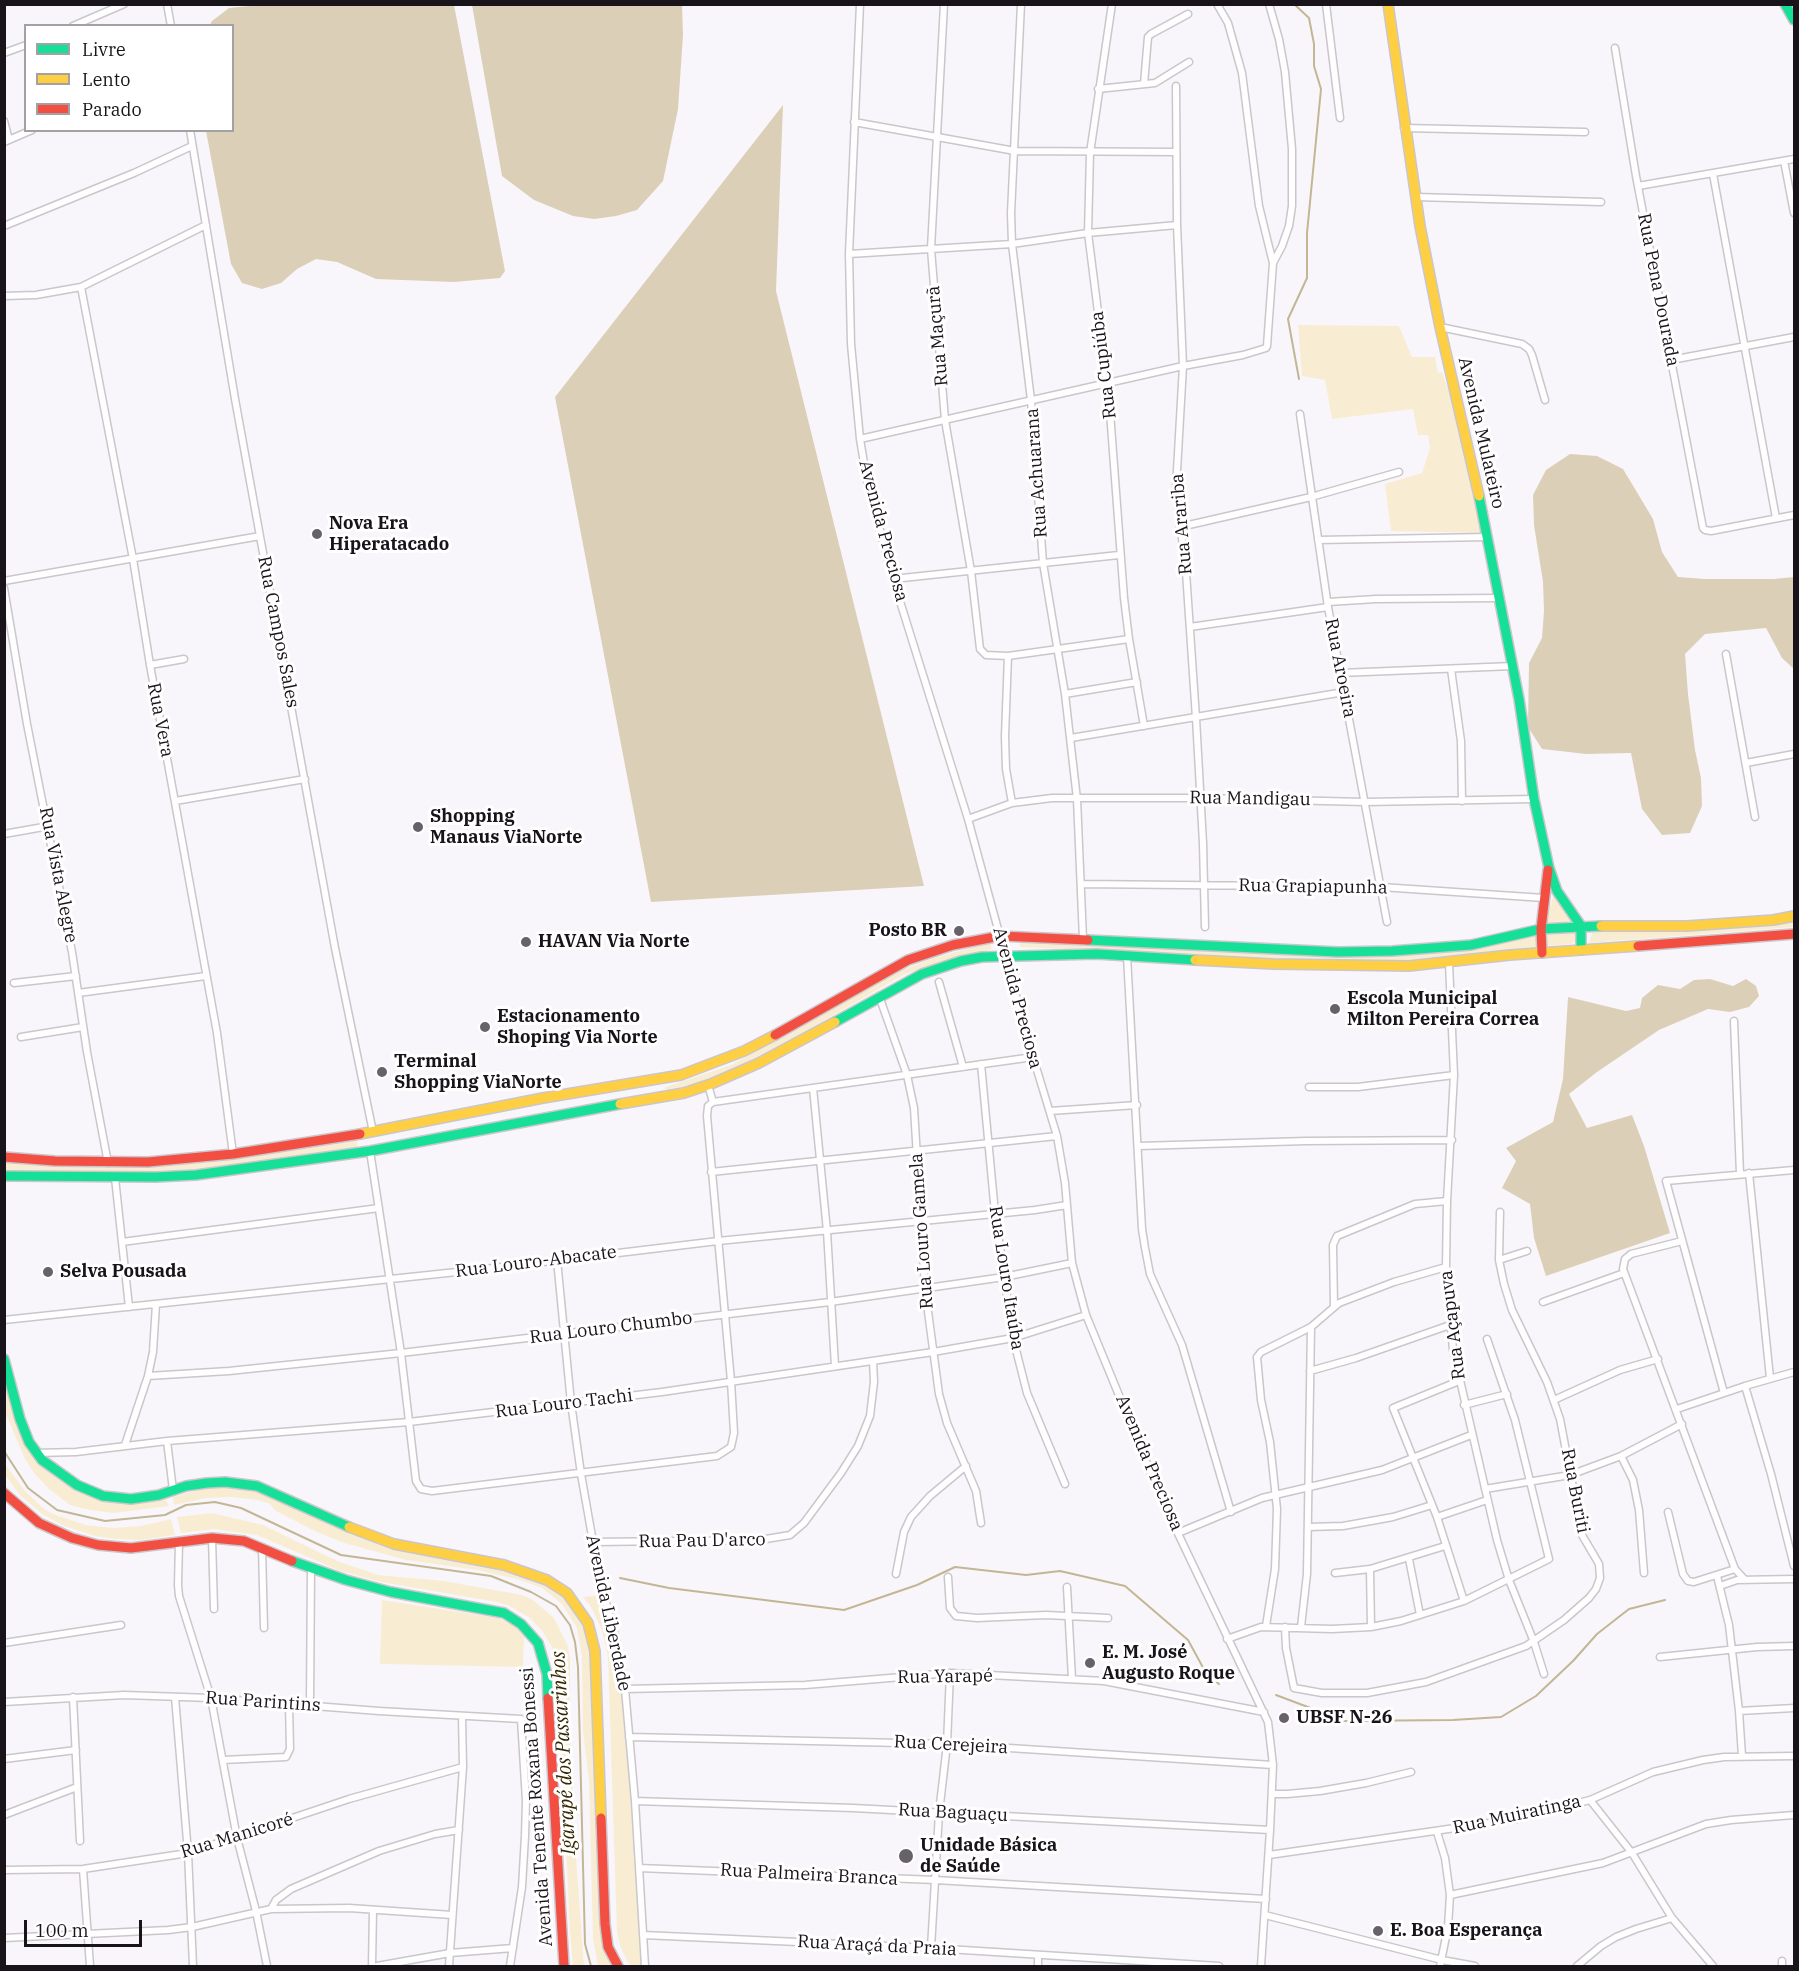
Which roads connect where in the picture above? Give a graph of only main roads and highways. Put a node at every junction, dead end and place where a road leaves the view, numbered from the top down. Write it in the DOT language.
graph roads {
  1 [pos="1388,4"];
  2 [pos="1785,4"];
  3 [pos="1794,17"];
  4 [pos="1549,868"];
  5 [pos="1794,916"];
  6 [pos="1581,926"];
  7 [pos="1540,929"];
  8 [pos="1794,934"];
  9 [pos="1581,950"];
  10 [pos="1542,953"];
  11 [pos="4,1157"];
  12 [pos="4,1176"];
  13 [pos="4,1359"];
  14 [pos="4,1493"];
  15 [pos="564,1966"];
  16 [pos="618,1966"];
  1 -- 4 [label="main road, Avenida Mulateiro"];
  2 -- 3 [label="main road"];
  4 -- 6 [label="main road, Avenida Mulateiro"];
  4 -- 7 [label="main road, Avenida Mulateiro"];
  5 -- 6 [label="main road"];
  6 -- 7 [label="main road"];
  6 -- 9 [label="main road"];
  7 -- 10 [label="main road, Avenida Mulateiro"];
  7 -- 11 [label="main road"];
  8 -- 9 [label="main road"];
  9 -- 10 [label="main road"];
  10 -- 12 [label="main road"];
  13 -- 16 [label="main road"];
  14 -- 15 [label="main road, Avenida Tenente Roxana Bonessi"];
}
